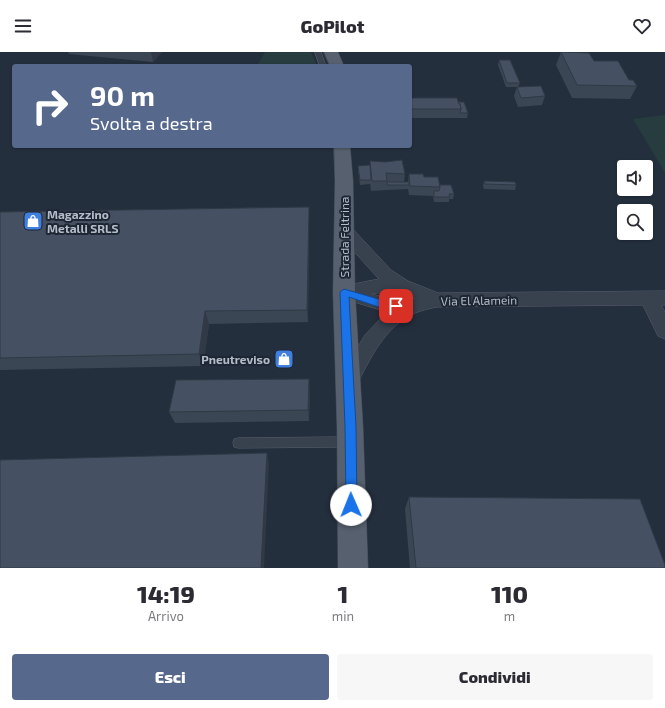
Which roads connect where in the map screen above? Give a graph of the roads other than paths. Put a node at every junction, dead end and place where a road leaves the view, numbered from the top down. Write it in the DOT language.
graph roads {
  1 [pos="318,52"];
  2 [pos="331,52"];
  3 [pos="322,64"];
  4 [pos="336,64"];
  5 [pos="342,148"];
  6 [pos="344,230"];
  7 [pos="401,286"];
  8 [pos="344,292"];
  9 [pos="657,298"];
  10 [pos="436,300"];
  11 [pos="407,308"];
  12 [pos="665,331"];
  13 [pos="348,382"];
  14 [pos="350,442"];
  15 [pos="238,443"];
  16 [pos="353,568"];
  1 -- 3 [label="lane"];
  2 -- 4 [label="main road"];
  5 -- 6 [label="main road, Strada Feltrina"];
  6 -- 7 [label="street"];
  6 -- 8 [label="main road, Strada Feltrina"];
  7 -- 8 [label="street"];
  7 -- 10 [label="street"];
  8 -- 11 [label="street"];
  8 -- 13 [label="main road, Strada Feltrina"];
  9 -- 10 [label="street, Via El Alamein"];
  9 -- 12 [label="street, Via El Alamein"];
  10 -- 11 [label="street, Via El Alamein"];
  11 -- 13 [label="street, Via El Alamein"];
  13 -- 14 [label="main road, Strada Feltrina"];
  14 -- 15 [label="lane"];
  14 -- 16 [label="main road, Strada Feltrina"];
}
